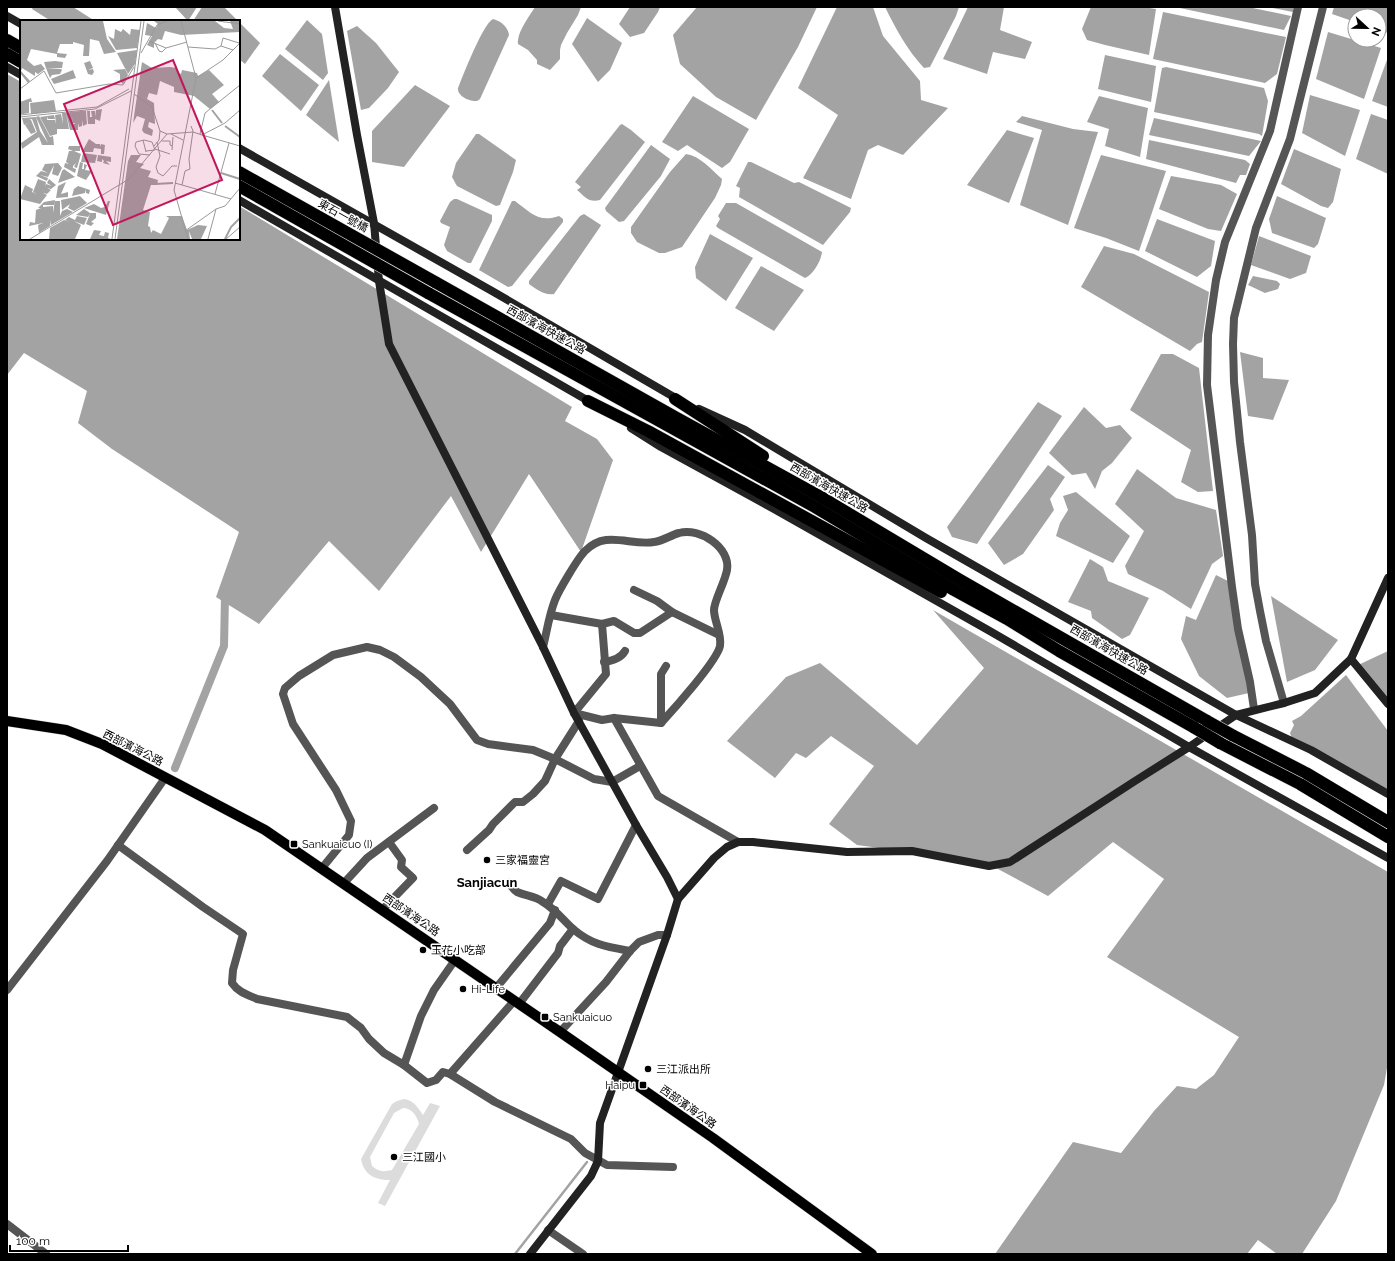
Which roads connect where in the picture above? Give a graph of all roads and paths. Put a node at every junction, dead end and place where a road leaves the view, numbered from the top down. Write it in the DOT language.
graph roads {
  1 [pos="335,7"];
  2 [pos="1298,7"];
  3 [pos="1323,7"];
  4 [pos="7,16"];
  5 [pos="20,23"];
  6 [pos="7,40"];
  7 [pos="20,47"];
  8 [pos="7,54"];
  9 [pos="20,61"];
  10 [pos="7,67"];
  11 [pos="20,74"];
  12 [pos="240,149"];
  13 [pos="240,173"];
  14 [pos="240,187"];
  15 [pos="240,201"];
  16 [pos="374,223"];
  17 [pos="379,282"];
  18 [pos="435,282"];
  19 [pos="676,398"];
  20 [pos="588,401"];
  21 [pos="1388,578"];
  22 [pos="634,590"];
  23 [pos="672,612"];
  24 [pos="551,615"];
  25 [pos="602,624"];
  26 [pos="719,635"];
  27 [pos="1066,640"];
  28 [pos="543,647"];
  29 [pos="625,651"];
  30 [pos="1059,651"];
  31 [pos="1351,659"];
  32 [pos="604,662"];
  33 [pos="666,666"];
  34 [pos="1281,704"];
  35 [pos="1388,704"];
  36 [pos="1256,709"];
  37 [pos="574,713"];
  38 [pos="1236,715"];
  39 [pos="614,718"];
  40 [pos="7,721"];
  41 [pos="579,721"];
  42 [pos="661,722"];
  43 [pos="1189,748"];
  44 [pos="555,759"];
  45 [pos="640,766"];
  46 [pos="165,778"];
  47 [pos="612,782"];
  48 [pos="1388,794"];
  49 [pos="434,808"];
  50 [pos="1388,822"];
  51 [pos="636,825"];
  52 [pos="1388,837"];
  53 [pos="389,842"];
  54 [pos="738,842"];
  55 [pos="118,845"];
  56 [pos="467,850"];
  57 [pos="1388,858"];
  58 [pos="322,868"];
  59 [pos="344,883"];
  60 [pos="509,883"];
  61 [pos="678,900"];
  62 [pos="548,904"];
  63 [pos="382,910"];
  64 [pos="555,910"];
  65 [pos="573,929"];
  66 [pos="667,935"];
  67 [pos="630,951"];
  68 [pos="455,960"];
  69 [pos="496,988"];
  70 [pos="7,990"];
  71 [pos="516,1002"];
  72 [pos="560,1032"];
  73 [pos="404,1065"];
  74 [pos="619,1073"];
  75 [pos="450,1074"];
  76 [pos="598,1161"];
  77 [pos="673,1168"];
  78 [pos="7,1224"];
  79 [pos="548,1230"];
  80 [pos="537,1250"];
  81 [pos="46,1254"];
  82 [pos="530,1254"];
  83 [pos="583,1254"];
  84 [pos="872,1254"];
  1 -- 16 [label="street"];
  2 -- 36 [label="street"];
  3 -- 34 [label="street"];
  4 -- 5 [label="street"];
  6 -- 7 [label="highway"];
  8 -- 9 [label="highway"];
  10 -- 11 [label="street"];
  12 -- 16 [label="street"];
  13 -- 18 [label="highway, 東石一號橋, bridge"];
  14 -- 30 [label="highway, bridge"];
  15 -- 17 [label="street"];
  16 -- 17 [label="street"];
  16 -- 19 [label="street"];
  17 -- 20 [label="street"];
  17 -- 28 [label="street"];
  18 -- 27 [label="highway, 西部濱海快速公路"];
  19 -- 27 [label="highway"];
  19 -- 38 [label="street"];
  20 -- 30 [label="highway"];
  20 -- 43 [label="street"];
  21 -- 31 [label="street"];
  22 -- 23 [label="street"];
  23 -- 25 [label="street"];
  23 -- 26 [label="street"];
  24 -- 25 [label="street"];
  24 -- 26 [label="street"];
  24 -- 28 [label="street"];
  25 -- 32 [label="street"];
  26 -- 42 [label="street"];
  27 -- 50 [label="highway, 西部濱海快速公路, bridge"];
  28 -- 37 [label="street"];
  29 -- 32 [label="street"];
  30 -- 52 [label="highway, bridge"];
  31 -- 34 [label="street"];
  31 -- 35 [label="street"];
  32 -- 37 [label="street"];
  33 -- 42 [label="street"];
  34 -- 36 [label="street"];
  36 -- 38 [label="street"];
  37 -- 39 [label="street"];
  37 -- 41 [label="street"];
  38 -- 43 [label="street"];
  38 -- 48 [label="street"];
  39 -- 42 [label="street"];
  39 -- 45 [label="street"];
  40 -- 46 [label="main road, 西部濱海公路"];
  41 -- 44 [label="street"];
  41 -- 47 [label="street"];
  43 -- 54 [label="street"];
  43 -- 57 [label="street"];
  44 -- 47 [label="street"];
  44 -- 56 [label="street"];
  44 -- 58 [label="street"];
  45 -- 47 [label="street"];
  45 -- 54 [label="street"];
  46 -- 55 [label="street"];
  46 -- 58 [label="main road, 西部濱海公路"];
  47 -- 51 [label="street"];
  49 -- 53 [label="street"];
  51 -- 61 [label="street"];
  51 -- 62 [label="street"];
  53 -- 59 [label="street"];
  53 -- 63 [label="street"];
  54 -- 61 [label="street"];
  55 -- 70 [label="street"];
  55 -- 73 [label="street"];
  58 -- 59 [label="main road, 西部濱海公路"];
  59 -- 63 [label="main road, 西部濱海公路"];
  60 -- 62 [label="street"];
  61 -- 66 [label="street"];
  62 -- 64 [label="street"];
  63 -- 68 [label="main road, 西部濱海公路"];
  64 -- 65 [label="street"];
  64 -- 69 [label="street"];
  65 -- 67 [label="street"];
  65 -- 71 [label="street"];
  66 -- 67 [label="street"];
  66 -- 74 [label="street"];
  67 -- 72 [label="street"];
  68 -- 69 [label="main road, 西部濱海公路"];
  68 -- 73 [label="street"];
  69 -- 71 [label="main road, 西部濱海公路"];
  71 -- 72 [label="main road, 西部濱海公路"];
  71 -- 75 [label="street"];
  72 -- 74 [label="main road, 西部濱海公路"];
  73 -- 75 [label="street"];
  74 -- 76 [label="street"];
  74 -- 84 [label="main road, 西部濱海公路"];
  75 -- 76 [label="street"];
  76 -- 77 [label="street"];
  76 -- 79 [label="street"];
  78 -- 81 [label="street"];
  79 -- 80 [label="street"];
  79 -- 83 [label="street"];
  80 -- 82 [label="street"];
}
